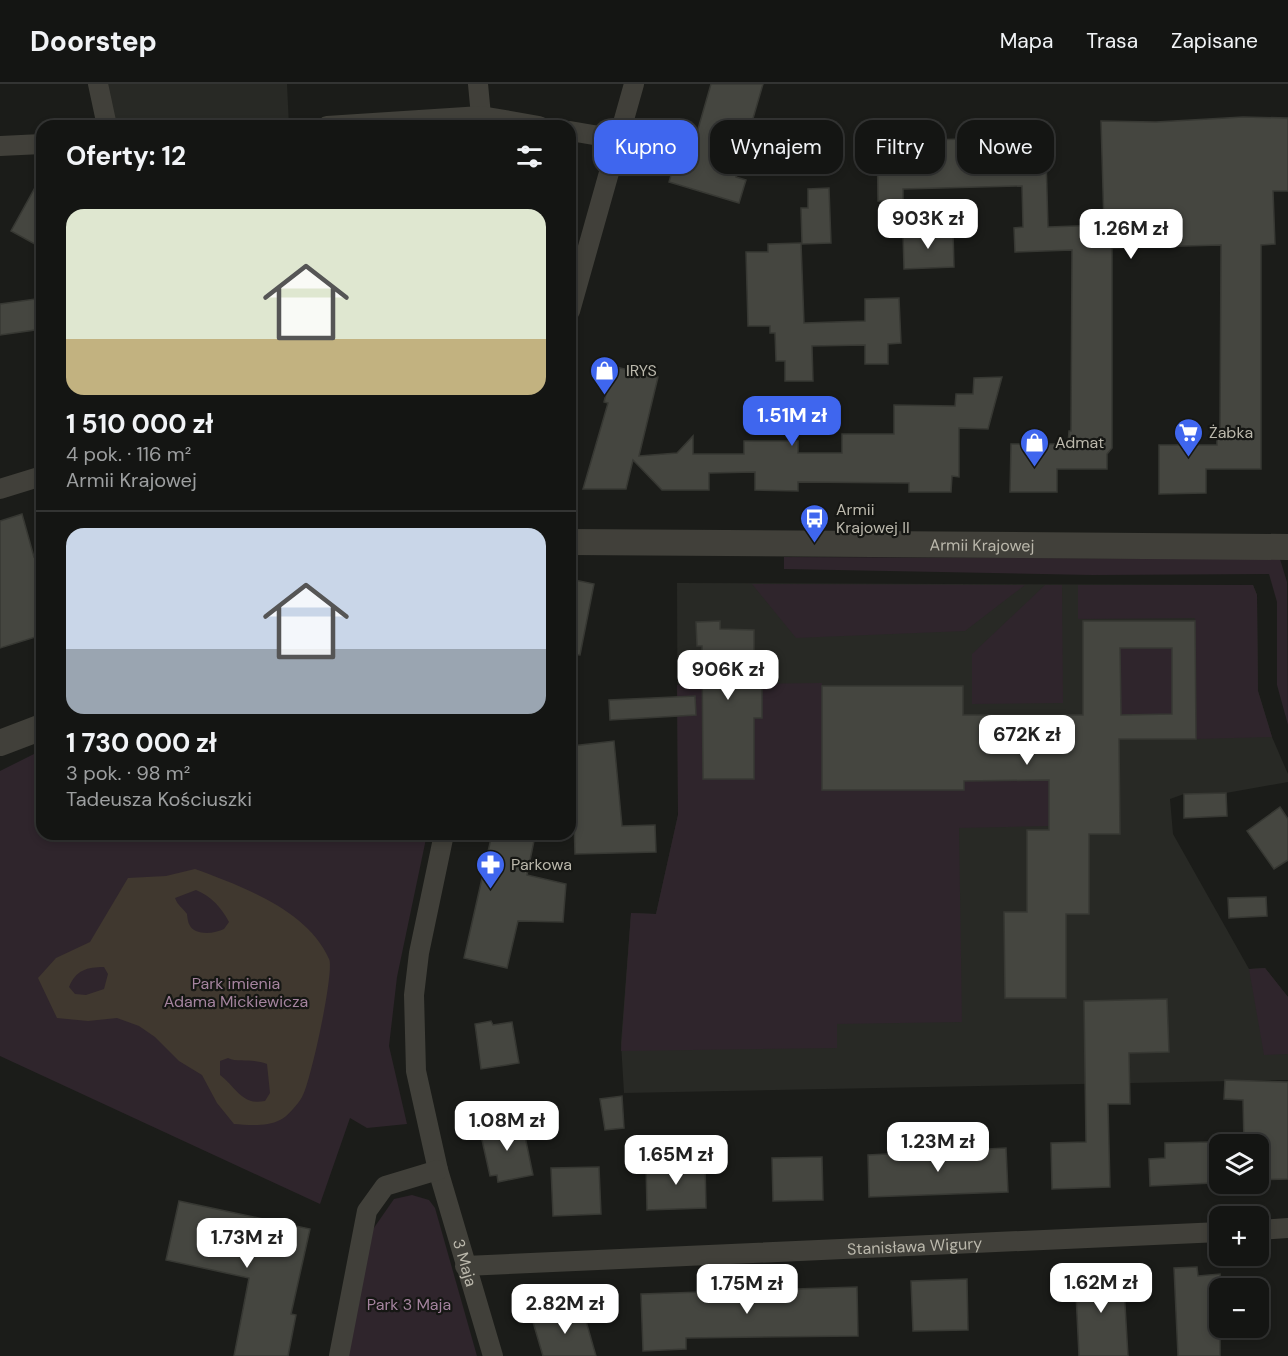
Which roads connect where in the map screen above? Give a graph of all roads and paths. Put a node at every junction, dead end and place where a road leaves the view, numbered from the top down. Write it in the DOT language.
graph roads {
  1 [pos="98,84"];
  2 [pos="478,84"];
  3 [pos="634,84"];
  4 [pos="481,116"];
  5 [pos="106,120"];
  6 [pos="419,120"];
  7 [pos="504,120"];
  8 [pos="623,120"];
  9 [pos="576,132"];
  10 [pos="594,135"];
  11 [pos="36,144"];
  12 [pos="0,146"];
  13 [pos="607,174"];
  14 [pos="576,289"];
  15 [pos="36,478"];
  16 [pos="0,489"];
  17 [pos="576,542"];
  18 [pos="1288,547"];
  19 [pos="36,729"];
  20 [pos="0,743"];
  21 [pos="443,840"];
  22 [pos="438,1170"];
  23 [pos="1288,1228"];
  24 [pos="1269,1229"];
  25 [pos="1209,1232"];
  26 [pos="465,1266"];
  27 [pos="339,1356"];
  28 [pos="493,1356"];
  1 -- 5 [label="street"];
  2 -- 4 [label="street"];
  3 -- 8 [label="street"];
  4 -- 6 [label="street"];
  4 -- 7 [label="street"];
  9 -- 10 [label="street"];
  11 -- 12 [label="street"];
  13 -- 14 [label="street"];
  15 -- 16 [label="street"];
  17 -- 18 [label="street, Armii Krajowej"];
  19 -- 20 [label="street"];
  21 -- 22 [label="street, 3 Maja"];
  22 -- 26 [label="street, 3 Maja"];
  22 -- 27 [label="street"];
  23 -- 24 [label="street"];
  25 -- 26 [label="street, Stanisława Wigury"];
  26 -- 28 [label="street, 3 Maja"];
}
